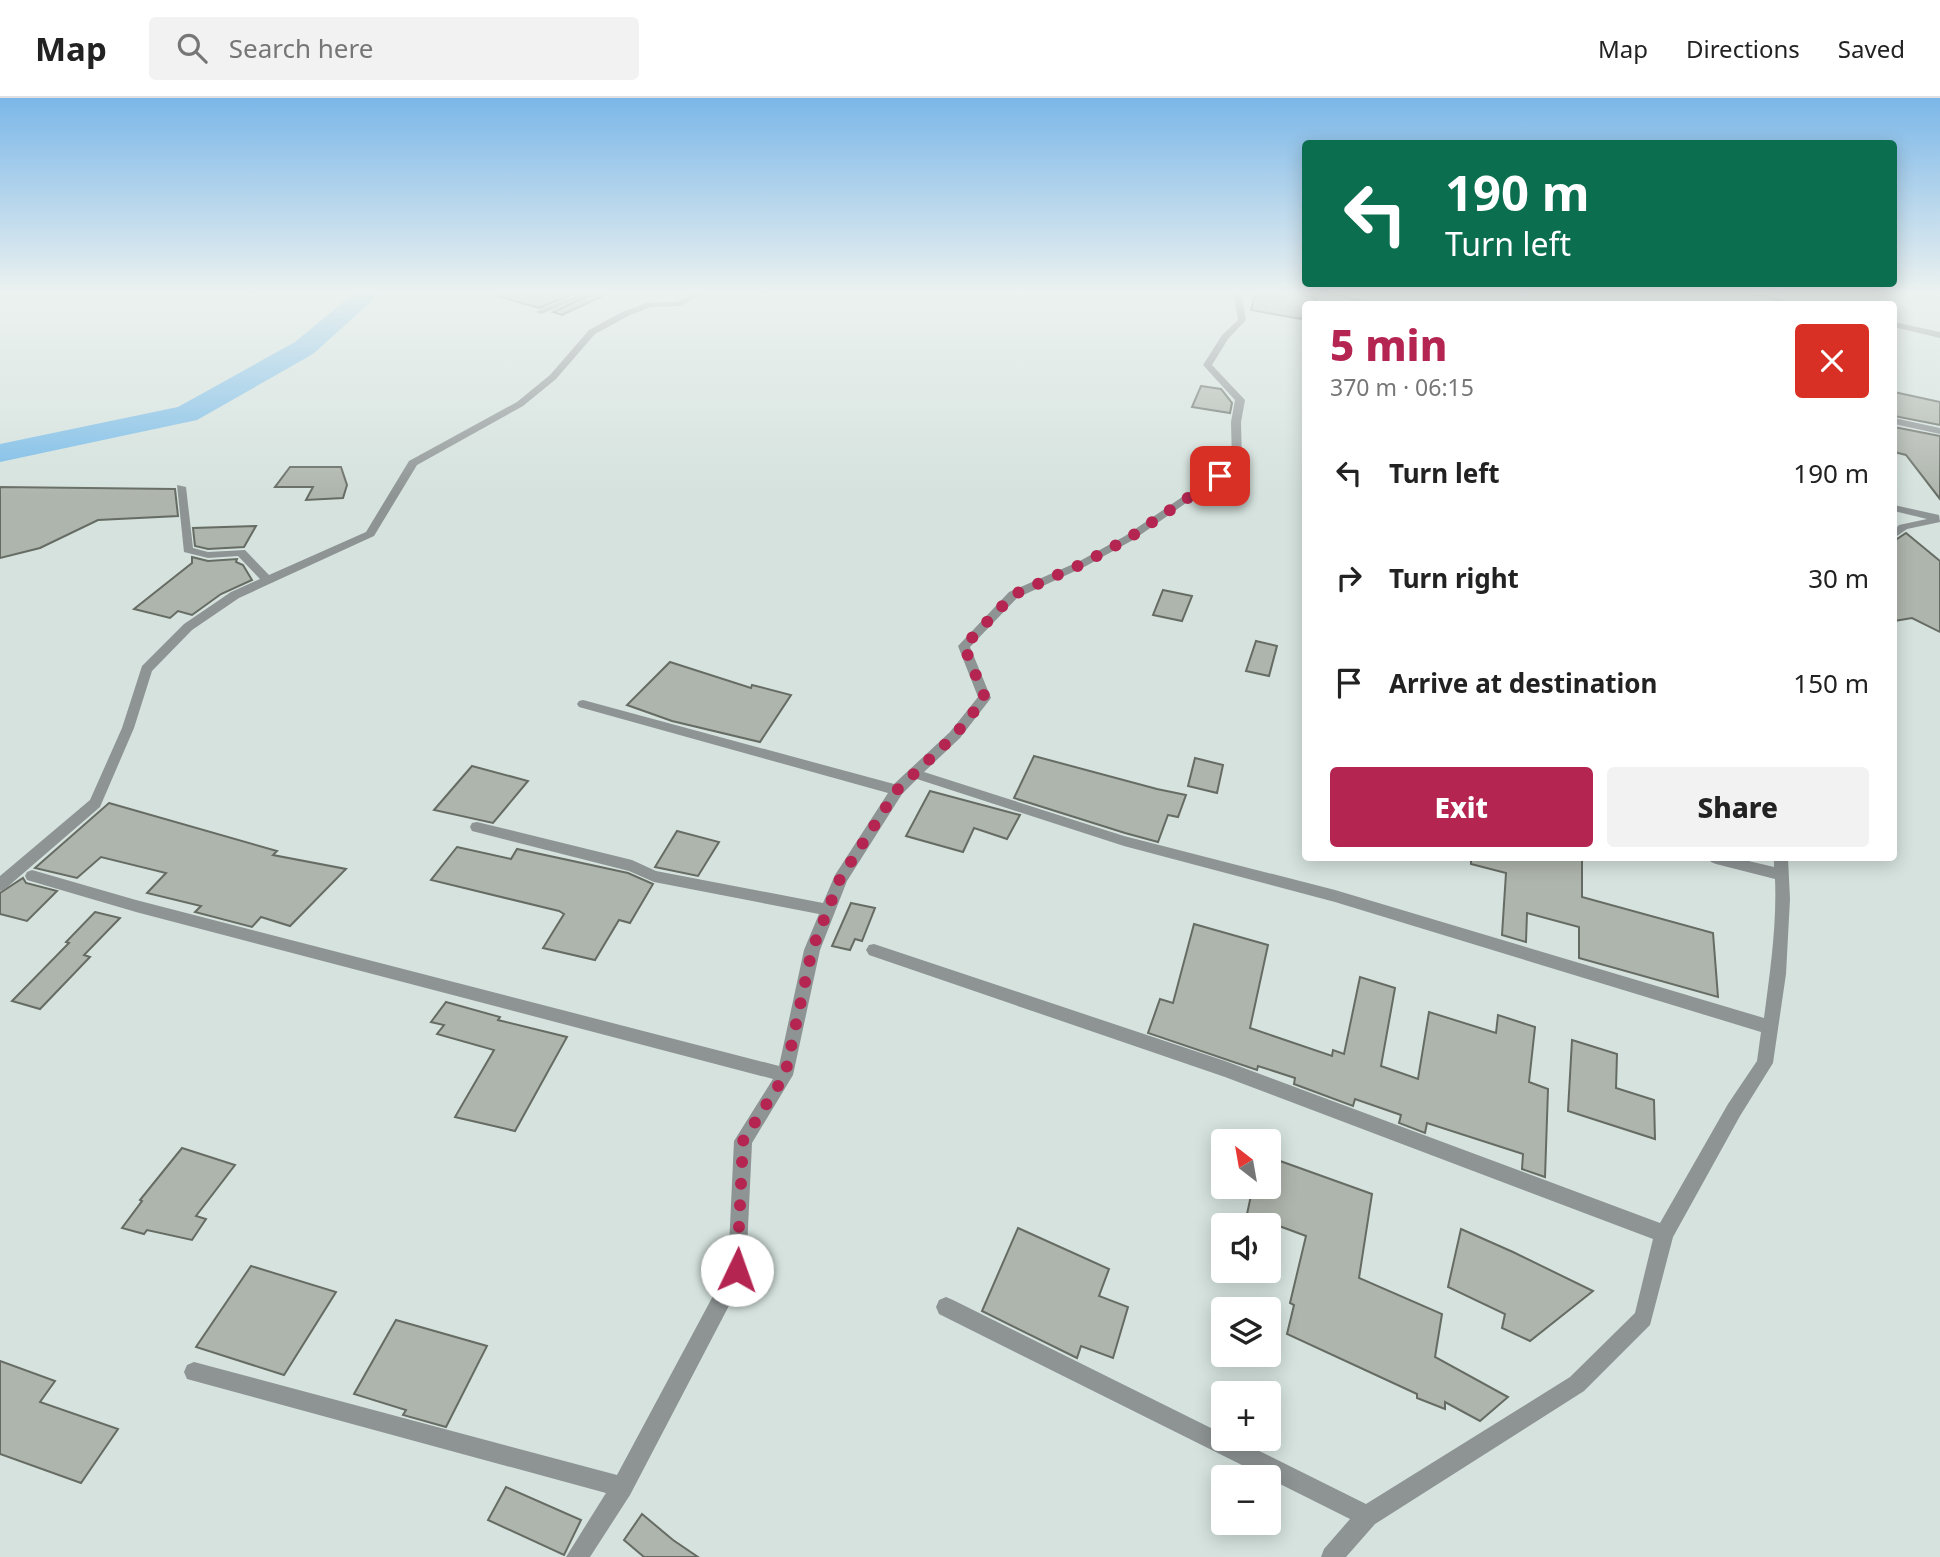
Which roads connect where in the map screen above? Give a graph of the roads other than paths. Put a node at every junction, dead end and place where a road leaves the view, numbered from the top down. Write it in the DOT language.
graph roads {
  1 [pos="569,359"];
  2 [pos="1211,359"];
  3 [pos="1897,422"];
  4 [pos="1940,431"];
  5 [pos="181,487"];
  6 [pos="1897,509"];
  7 [pos="1940,519"];
  8 [pos="1897,532"];
  9 [pos="267,580"];
  10 [pos="583,705"];
  11 [pos="915,774"];
  12 [pos="897,790"];
  13 [pos="477,827"];
  14 [pos="1740,861"];
  15 [pos="1781,866"];
  16 [pos="32,876"];
  17 [pos="0,885"];
  18 [pos="828,910"];
  19 [pos="874,950"];
  20 [pos="1770,1027"];
  21 [pos="785,1075"];
  22 [pos="1664,1234"];
  23 [pos="946,1307"];
  24 [pos="194,1372"];
  25 [pos="622,1488"];
  26 [pos="1367,1516"];
  27 [pos="577,1557"];
  28 [pos="1332,1557"];
  1 -- 9 [label="street"];
  2 -- 11 [label="street"];
  3 -- 4 [label="street"];
  5 -- 9 [label="street"];
  6 -- 7 [label="street"];
  7 -- 8 [label="street"];
  9 -- 17 [label="street"];
  10 -- 12 [label="street"];
  11 -- 12 [label="street"];
  11 -- 20 [label="street"];
  12 -- 18 [label="street"];
  13 -- 18 [label="street"];
  14 -- 15 [label="street"];
  15 -- 20 [label="street"];
  16 -- 21 [label="street"];
  18 -- 21 [label="street"];
  19 -- 22 [label="street"];
  20 -- 22 [label="street"];
  21 -- 25 [label="street"];
  22 -- 26 [label="street"];
  23 -- 26 [label="street"];
  24 -- 25 [label="street"];
  25 -- 27 [label="street"];
  26 -- 28 [label="street"];
}
